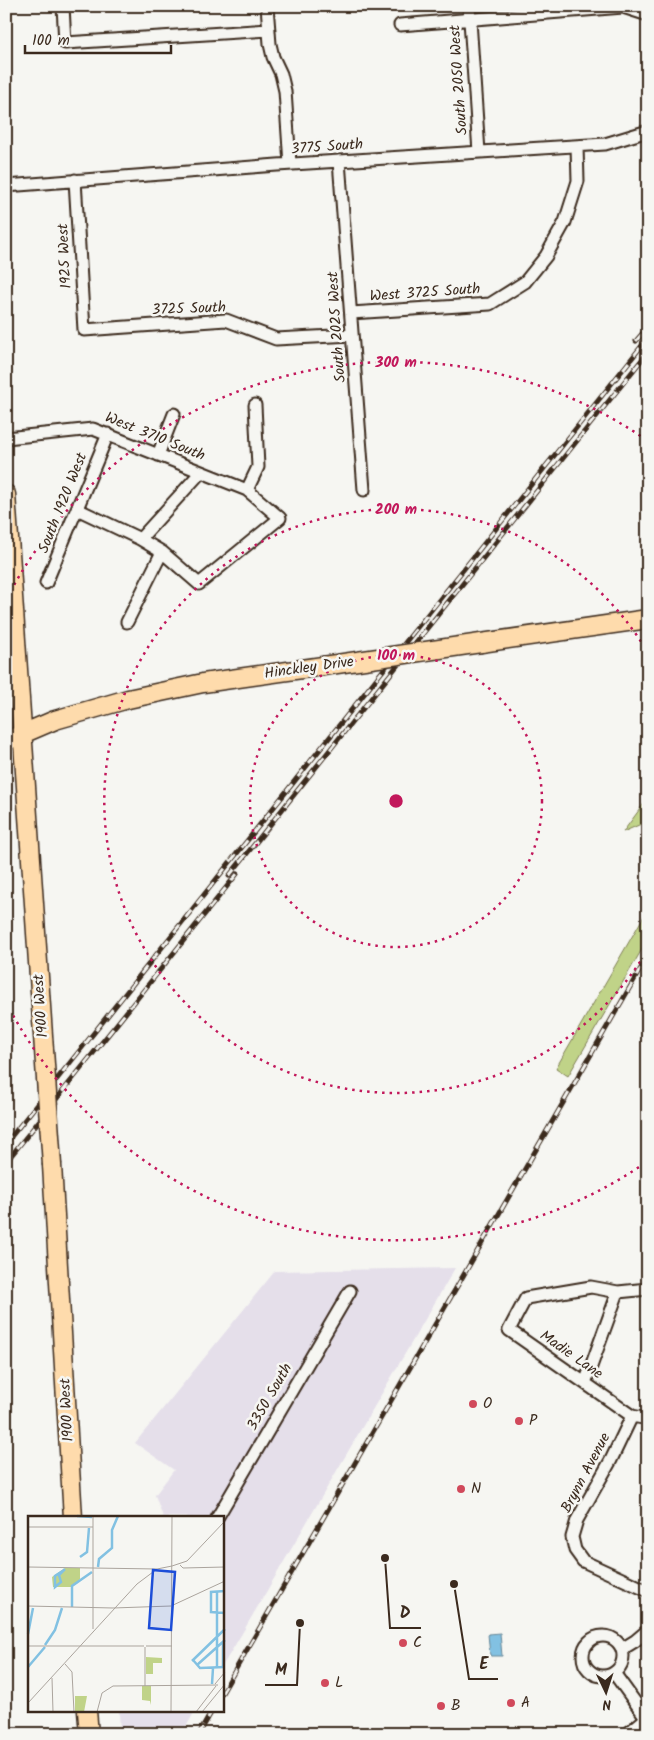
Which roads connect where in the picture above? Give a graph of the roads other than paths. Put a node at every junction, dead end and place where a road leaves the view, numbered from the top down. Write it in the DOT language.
graph roads {
  1 [pos="63,6"];
  2 [pos="267,6"];
  3 [pos="469,6"];
  4 [pos="648,15"];
  5 [pos="470,20"];
  6 [pos="400,25"];
  7 [pos="269,30"];
  8 [pos="648,131"];
  9 [pos="577,146"];
  10 [pos="479,152"];
  11 [pos="338,161"];
  12 [pos="290,164"];
  13 [pos="75,180"];
  14 [pos="6,186"];
  15 [pos="350,313"];
  16 [pos="84,330"];
  17 [pos="352,335"];
  18 [pos="255,405"];
  19 [pos="174,414"];
  20 [pos="108,434"];
  21 [pos="6,438"];
  22 [pos="158,455"];
  23 [pos="201,472"];
  24 [pos="248,490"];
  25 [pos="364,490"];
  26 [pos="6,494"];
  27 [pos="77,509"];
  28 [pos="140,539"];
  29 [pos="162,552"];
  30 [pos="46,583"];
  31 [pos="648,619"];
  32 [pos="127,622"];
  33 [pos="14,738"];
  34 [pos="648,1289"];
  35 [pos="350,1291"];
  36 [pos="618,1292"];
  37 [pos="585,1384"];
  38 [pos="632,1416"];
  39 [pos="648,1419"];
  40 [pos="73,1516"];
  41 [pos="218,1516"];
  42 [pos="648,1591"];
  43 [pos="648,1630"];
  44 [pos="622,1649"];
  45 [pos="614,1673"];
  46 [pos="87,1712"];
  47 [pos="648,1720"];
  48 [pos="89,1734"];
  49 [pos="631,1734"];
  1 -- 7 [label="street"];
  2 -- 7 [label="street"];
  3 -- 5 [label="street, South 2050 West"];
  4 -- 5 [label="street"];
  5 -- 6 [label="street"];
  5 -- 10 [label="street, South 2050 West"];
  7 -- 12 [label="street"];
  8 -- 9 [label="street, 3775 South"];
  9 -- 10 [label="street, 3775 South"];
  9 -- 15 [label="street, West 3725 South"];
  10 -- 11 [label="street, 3775 South"];
  11 -- 12 [label="street, 3775 South"];
  11 -- 15 [label="street, South 2025 West"];
  12 -- 13 [label="street, 3775 South"];
  13 -- 14 [label="street, 3775 South"];
  13 -- 16 [label="street, 1925 West"];
  15 -- 17 [label="street, South 2025 West"];
  16 -- 17 [label="street, 3725 South"];
  17 -- 25 [label="street, South 2025 West"];
  18 -- 24 [label="street"];
  19 -- 22 [label="street"];
  20 -- 21 [label="street, West 3710 South"];
  20 -- 22 [label="street, West 3710 South"];
  20 -- 27 [label="street, South 1920 West"];
  22 -- 23 [label="street, West 3710 South"];
  23 -- 24 [label="street, West 3710 South"];
  23 -- 28 [label="street"];
  24 -- 29 [label="street, West 3710 South"];
  26 -- 33 [label="main road, 1900 West"];
  27 -- 28 [label="street"];
  27 -- 30 [label="street, South 1920 West"];
  28 -- 29 [label="street"];
  29 -- 32 [label="street"];
  31 -- 33 [label="main road, Hinckley Drive, bridge"];
  33 -- 40 [label="main road, 1900 West, bridge"];
  34 -- 36 [label="street"];
  35 -- 41 [label="street, 3350 South"];
  36 -- 37 [label="street"];
  36 -- 37 [label="street, Madie Lane"];
  37 -- 38 [label="street, Madie Lane"];
  38 -- 39 [label="street, Madie Lane"];
  38 -- 42 [label="street, Brynn Avenue"];
  43 -- 44 [label="street"];
  44 -- 45 [label="street"];
  44 -- 45 [label="street"];
  45 -- 47 [label="street"];
  46 -- 48 [label="main road"];
  47 -- 49 [label="main road"];
}
